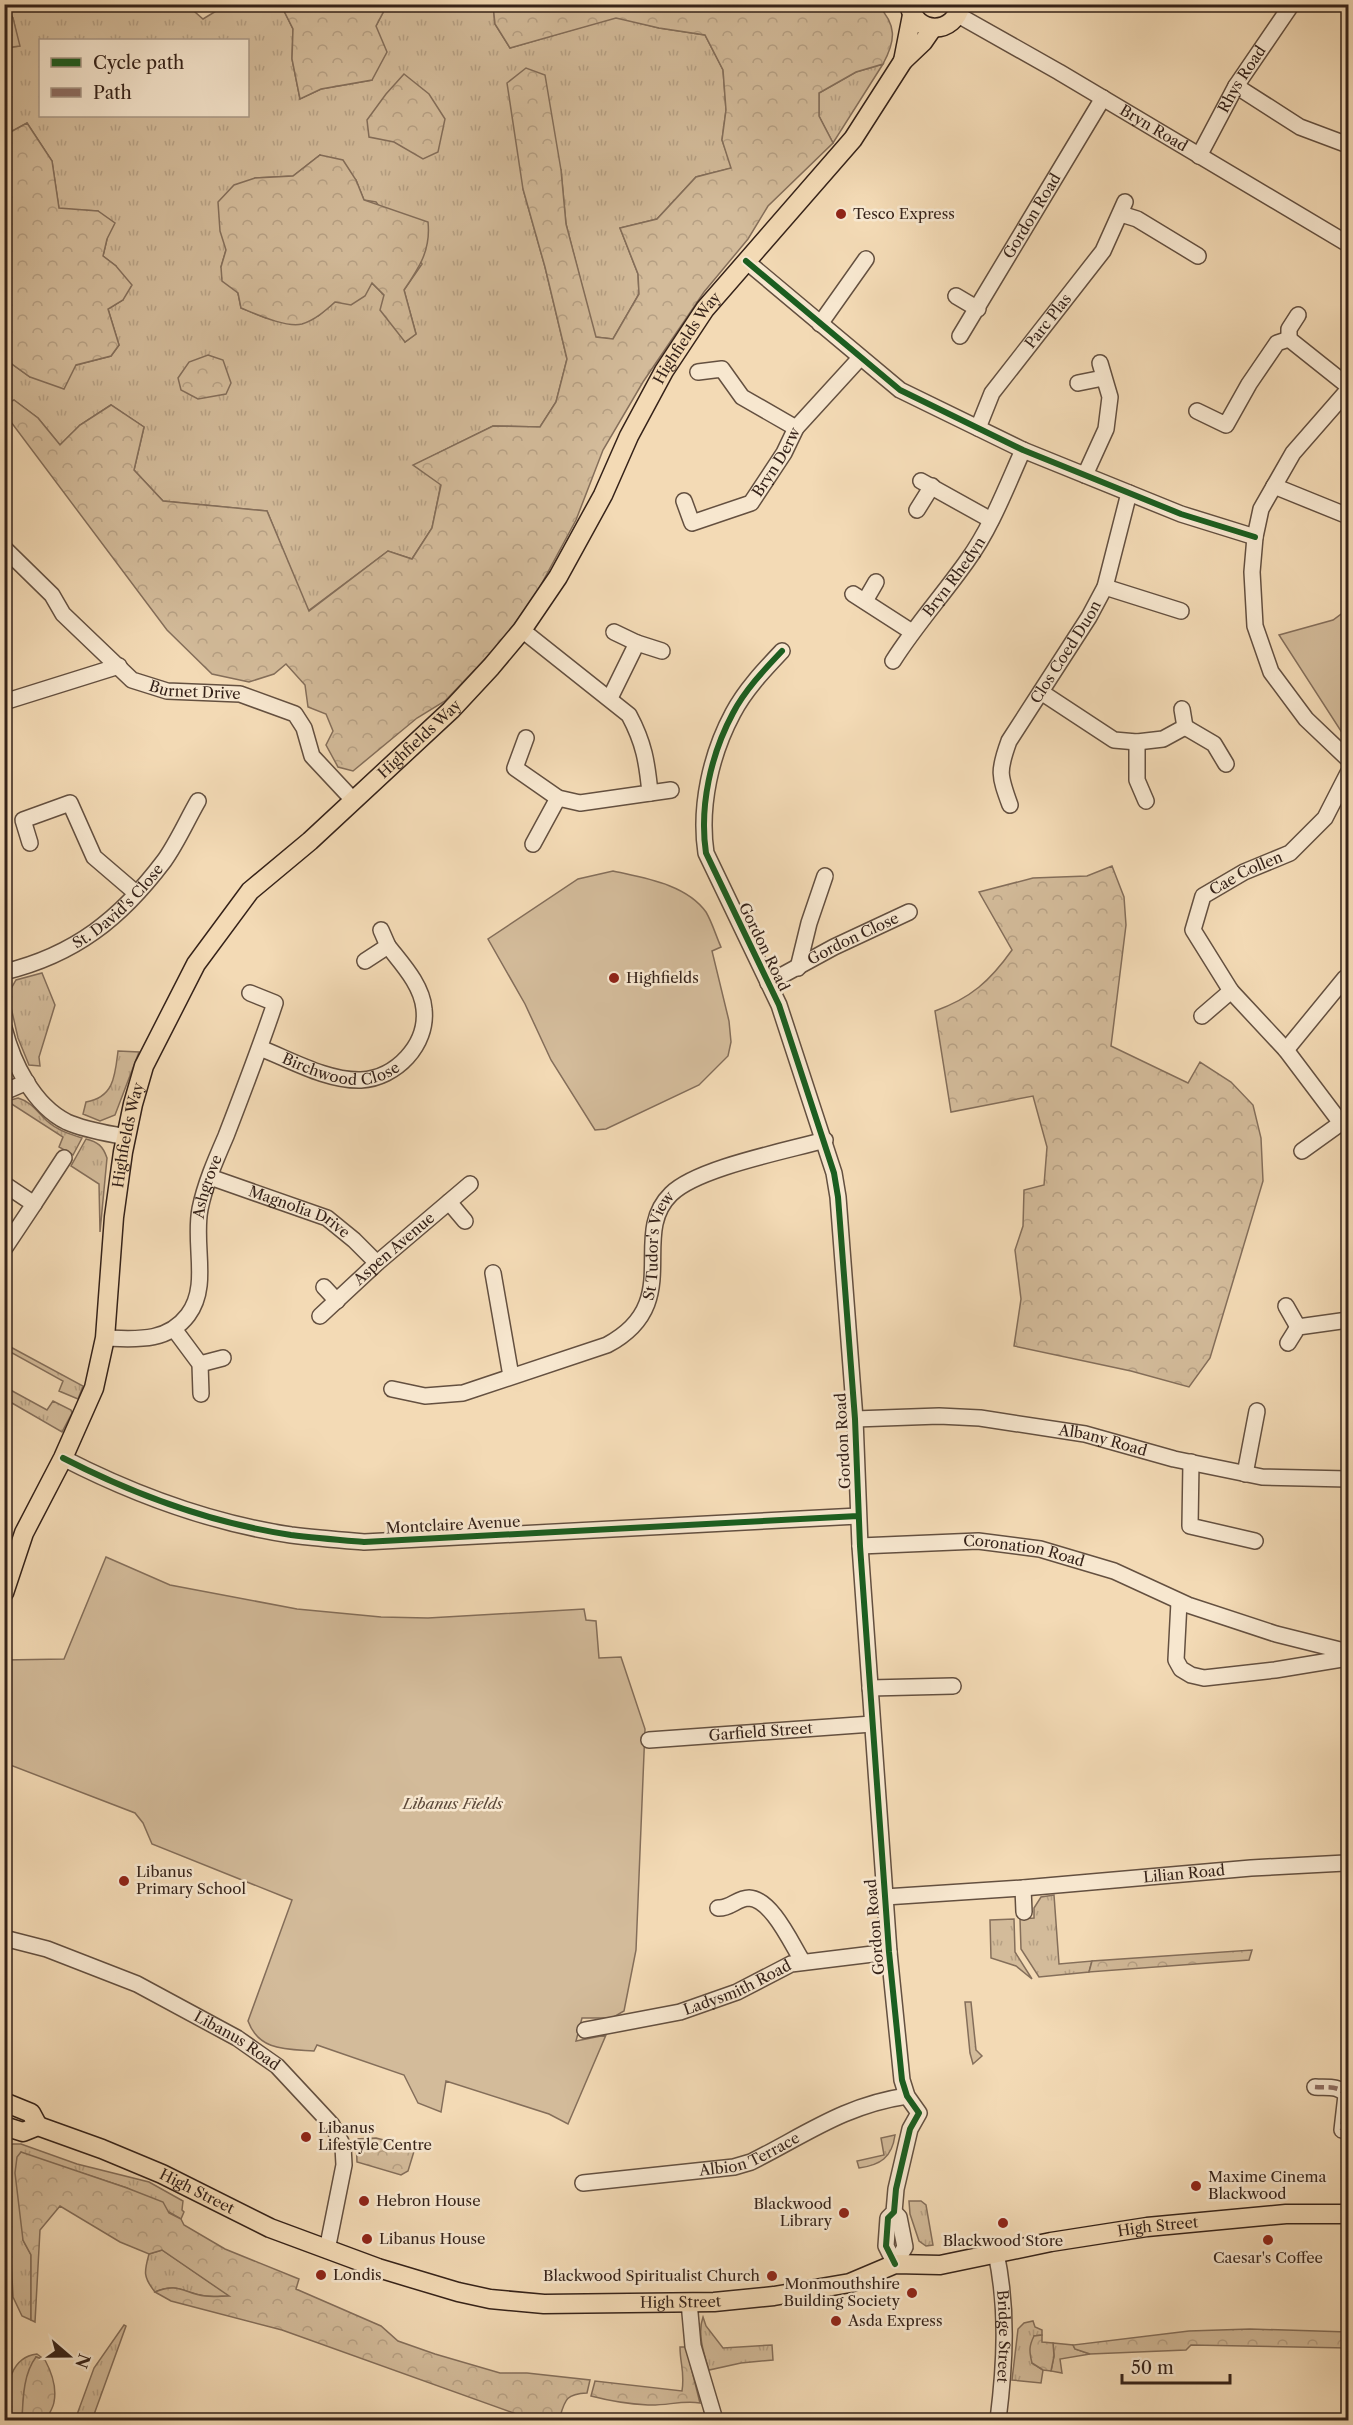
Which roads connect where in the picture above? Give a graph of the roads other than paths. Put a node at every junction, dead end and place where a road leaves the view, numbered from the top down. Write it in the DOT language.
graph roads {
  1 [pos="1292,4"];
  2 [pos="910,10"];
  3 [pos="959,10"];
  4 [pos="932,29"];
  5 [pos="903,62"];
  6 [pos="1236,86"];
  7 [pos="1103,98"];
  8 [pos="1348,145"];
  9 [pos="1199,156"];
  10 [pos="1348,244"];
  11 [pos="1198,256"];
  12 [pos="866,259"];
  13 [pos="746,261"];
  14 [pos="956,296"];
  15 [pos="978,309"];
  16 [pos="1298,315"];
  17 [pos="820,324"];
  18 [pos="960,336"];
  19 [pos="1289,339"];
  20 [pos="860,358"];
  21 [pos="1100,363"];
  22 [pos="698,372"];
  23 [pos="1103,378"];
  24 [pos="1078,383"];
  25 [pos="1348,388"];
  26 [pos="1197,411"];
  27 [pos="796,428"];
  28 [pos="978,428"];
  29 [pos="1023,450"];
  30 [pos="1085,475"];
  31 [pos="1274,486"];
  32 [pos="1129,493"];
  33 [pos="684,501"];
  34 [pos="917,510"];
  35 [pos="1348,516"];
  36 [pos="991,520"];
  37 [pos="1255,537"];
  38 [pos="4,548"];
  39 [pos="876,582"];
  40 [pos="1106,587"];
  41 [pos="1181,611"];
  42 [pos="522,630"];
  43 [pos="614,632"];
  44 [pos="912,632"];
  45 [pos="637,643"];
  46 [pos="662,651"];
  47 [pos="782,651"];
  48 [pos="893,661"];
  49 [pos="118,666"];
  50 [pos="1041,692"];
  51 [pos="610,698"];
  52 [pos="4,702"];
  53 [pos="1182,709"];
  54 [pos="1185,727"];
  55 [pos="526,738"];
  56 [pos="1137,742"];
  57 [pos="1348,759"];
  58 [pos="1226,764"];
  59 [pos="1348,773"];
  60 [pos="671,790"];
  61 [pos="650,792"];
  62 [pos="558,798"];
  63 [pos="198,801"];
  64 [pos="354,801"];
  65 [pos="1146,801"];
  66 [pos="1010,805"];
  67 [pos="30,843"];
  68 [pos="533,844"];
  69 [pos="825,876"];
  70 [pos="136,893"];
  71 [pos="909,912"];
  72 [pos="381,930"];
  73 [pos="388,946"];
  74 [pos="364,961"];
  75 [pos="798,968"];
  76 [pos="4,972"];
  77 [pos="1348,981"];
  78 [pos="768,983"];
  79 [pos="1231,991"];
  80 [pos="250,993"];
  81 [pos="1202,1016"];
  82 [pos="4,1028"];
  83 [pos="260,1048"];
  84 [pos="1286,1050"];
  85 [pos="27,1082"];
  86 [pos="4,1092"];
  87 [pos="1345,1122"];
  88 [pos="126,1137"];
  89 [pos="825,1140"];
  90 [pos="1302,1151"];
  91 [pos="64,1158"];
  92 [pos="210,1177"];
  93 [pos="4,1184"];
  94 [pos="470,1184"];
  95 [pos="449,1202"];
  96 [pos="34,1204"];
  97 [pos="465,1221"];
  98 [pos="4,1249"];
  99 [pos="377,1263"];
  100 [pos="493,1273"];
  101 [pos="324,1287"];
  102 [pos="337,1301"];
  103 [pos="1286,1306"];
  104 [pos="320,1316"];
  105 [pos="1348,1320"];
  106 [pos="1298,1327"];
  107 [pos="174,1329"];
  108 [pos="105,1338"];
  109 [pos="1288,1344"];
  110 [pos="223,1358"];
  111 [pos="200,1364"];
  112 [pos="511,1376"];
  113 [pos="392,1389"];
  114 [pos="201,1394"];
  115 [pos="1257,1411"];
  116 [pos="855,1419"];
  117 [pos="63,1458"];
  118 [pos="1191,1462"];
  119 [pos="1245,1473"];
  120 [pos="1348,1479"];
  121 [pos="858,1516"];
  122 [pos="1255,1541"];
  123 [pos="860,1546"];
  124 [pos="4,1593"];
  125 [pos="1179,1602"];
  126 [pos="1348,1652"];
  127 [pos="1348,1658"];
  128 [pos="953,1686"];
  129 [pos="870,1688"];
  130 [pos="872,1724"];
  131 [pos="649,1740"];
  132 [pos="1345,1863"];
  133 [pos="1023,1888"];
  134 [pos="885,1897"];
  135 [pos="718,1908"];
  136 [pos="1024,1912"];
  137 [pos="4,1938"];
  138 [pos="889,1952"];
  139 [pos="803,1962"];
  140 [pos="585,2030"];
  141 [pos="1315,2087"];
  142 [pos="907,2096"];
  143 [pos="4,2102"];
  144 [pos="38,2126"];
  145 [pos="8,2130"];
  146 [pos="1342,2130"];
  147 [pos="583,2183"];
  148 [pos="1348,2214"];
  149 [pos="327,2250"];
  150 [pos="996,2253"];
  151 [pos="895,2264"];
  152 [pos="689,2302"];
  153 [pos="715,2421"];
  154 [pos="998,2421"];
  1 -- 6 [label="street, Rhys Road"];
  2 -- 4 [label="main road"];
  2 -- 5 [label="main road"];
  3 -- 4 [label="main road"];
  3 -- 7 [label="street, Bryn Road"];
  4 -- 5 [label="main road"];
  5 -- 13 [label="main road, Highfields Way"];
  6 -- 8 [label="street"];
  6 -- 9 [label="street, Rhys Road"];
  7 -- 9 [label="street, Bryn Road"];
  7 -- 15 [label="street, Gordon Road"];
  9 -- 10 [label="street, Bryn Road"];
  11 -- 28 [label="street, Parc Plas"];
  12 -- 17 [label="street"];
  13 -- 17 [label="street"];
  13 -- 42 [label="main road, Highfields Way"];
  14 -- 15 [label="street"];
  15 -- 18 [label="street, Gordon Road"];
  16 -- 19 [label="street"];
  17 -- 20 [label="street"];
  19 -- 25 [label="street"];
  19 -- 26 [label="street"];
  20 -- 27 [label="street, Bryn Derw"];
  20 -- 28 [label="street"];
  21 -- 23 [label="street"];
  22 -- 27 [label="street"];
  23 -- 24 [label="street"];
  23 -- 30 [label="street"];
  25 -- 31 [label="street"];
  27 -- 33 [label="street, Bryn Derw"];
  28 -- 29 [label="street"];
  29 -- 30 [label="street"];
  29 -- 36 [label="street, Bryn Rhedyn"];
  30 -- 32 [label="street"];
  31 -- 35 [label="street"];
  31 -- 37 [label="street"];
  32 -- 37 [label="street"];
  32 -- 40 [label="street, Clos Coed Duon"];
  34 -- 36 [label="street, Bryn Rhedyn"];
  36 -- 44 [label="street, Bryn Rhedyn"];
  37 -- 57 [label="street"];
  38 -- 49 [label="street, Burnet Drive"];
  39 -- 44 [label="street, Bryn Rhedyn"];
  40 -- 41 [label="street"];
  40 -- 50 [label="street, Clos Coed Duon"];
  42 -- 51 [label="street"];
  42 -- 64 [label="main road, Highfields Way"];
  43 -- 45 [label="street"];
  44 -- 48 [label="street, Bryn Rhedyn"];
  45 -- 46 [label="street"];
  45 -- 51 [label="street"];
  47 -- 78 [label="street, Gordon Road"];
  49 -- 52 [label="street"];
  49 -- 64 [label="street, Burnet Drive"];
  50 -- 56 [label="street"];
  50 -- 66 [label="street, Clos Coed Duon"];
  51 -- 61 [label="street"];
  53 -- 54 [label="street"];
  54 -- 56 [label="street"];
  54 -- 58 [label="street"];
  55 -- 62 [label="street"];
  56 -- 65 [label="street"];
  59 -- 79 [label="street, Cae Collen"];
  60 -- 61 [label="street"];
  61 -- 62 [label="street"];
  62 -- 68 [label="street"];
  63 -- 70 [label="street, St. David's Close"];
  64 -- 88 [label="main road, Highfields Way"];
  67 -- 70 [label="street"];
  69 -- 75 [label="street, Gordon Close"];
  70 -- 76 [label="street, St. David's Close"];
  71 -- 75 [label="street, Gordon Close"];
  72 -- 73 [label="street, Birchwood Close"];
  73 -- 74 [label="street"];
  73 -- 83 [label="street, Birchwood Close"];
  75 -- 78 [label="street, Gordon Close"];
  77 -- 84 [label="street"];
  78 -- 89 [label="street, Gordon Road"];
  79 -- 81 [label="street"];
  79 -- 84 [label="street, Cae Collen"];
  80 -- 83 [label="street, Ashgrove"];
  82 -- 85 [label="street"];
  83 -- 92 [label="street, Ashgrove"];
  84 -- 87 [label="street, Cae Collen"];
  85 -- 86 [label="street"];
  85 -- 88 [label="street"];
  87 -- 90 [label="street"];
  88 -- 108 [label="main road, Highfields Way"];
  89 -- 112 [label="street, St Tudor's View"];
  89 -- 116 [label="street, Gordon Road"];
  91 -- 96 [label="street"];
  92 -- 99 [label="street, Magnolia Drive"];
  92 -- 107 [label="street, Ashgrove"];
  93 -- 96 [label="street"];
  94 -- 95 [label="street, Aspen Avenue"];
  95 -- 97 [label="street"];
  95 -- 99 [label="street, Aspen Avenue"];
  96 -- 98 [label="street"];
  99 -- 102 [label="street, Aspen Avenue"];
  100 -- 112 [label="street"];
  101 -- 102 [label="street"];
  102 -- 104 [label="street, Aspen Avenue"];
  103 -- 106 [label="street"];
  105 -- 106 [label="street"];
  106 -- 109 [label="street"];
  107 -- 108 [label="street"];
  107 -- 111 [label="street"];
  108 -- 117 [label="main road, Highfields Way"];
  110 -- 111 [label="street"];
  111 -- 114 [label="street"];
  112 -- 113 [label="street, St Tudor's View"];
  115 -- 119 [label="street"];
  116 -- 118 [label="street, Albany Road"];
  116 -- 121 [label="street, Gordon Road"];
  117 -- 121 [label="street, Montclaire Avenue"];
  117 -- 124 [label="main road, Highfields Way"];
  118 -- 119 [label="street, Albany Road"];
  118 -- 122 [label="street"];
  119 -- 120 [label="street, Albany Road"];
  121 -- 123 [label="street, Gordon Road"];
  123 -- 125 [label="street, Coronation Road"];
  123 -- 129 [label="street, Gordon Road"];
  125 -- 126 [label="street, Coronation Road"];
  125 -- 127 [label="street"];
  128 -- 129 [label="street"];
  129 -- 130 [label="street, Gordon Road"];
  130 -- 131 [label="street, Garfield Street"];
  130 -- 134 [label="street, Gordon Road"];
  132 -- 133 [label="street, Lilian Road"];
  133 -- 134 [label="street, Lilian Road"];
  133 -- 136 [label="street"];
  134 -- 138 [label="street, Gordon Road"];
  135 -- 139 [label="street"];
  137 -- 149 [label="street, Libanus Road"];
  138 -- 139 [label="street, Ladysmith Road"];
  138 -- 142 [label="street, Gordon Road"];
  139 -- 140 [label="street, Ladysmith Road"];
  141 -- 146 [label="street"];
  142 -- 147 [label="street, Albion Terrace"];
  142 -- 151 [label="street, Gordon Road"];
  143 -- 144 [label="main road, High Street"];
  144 -- 145 [label="main road"];
  144 -- 149 [label="main road, High Street"];
  148 -- 150 [label="main road, High Street"];
  149 -- 152 [label="main road, High Street"];
  150 -- 151 [label="main road, High Street"];
  150 -- 154 [label="street, Bridge Street"];
  151 -- 152 [label="main road, High Street"];
  152 -- 153 [label="street"];
}
